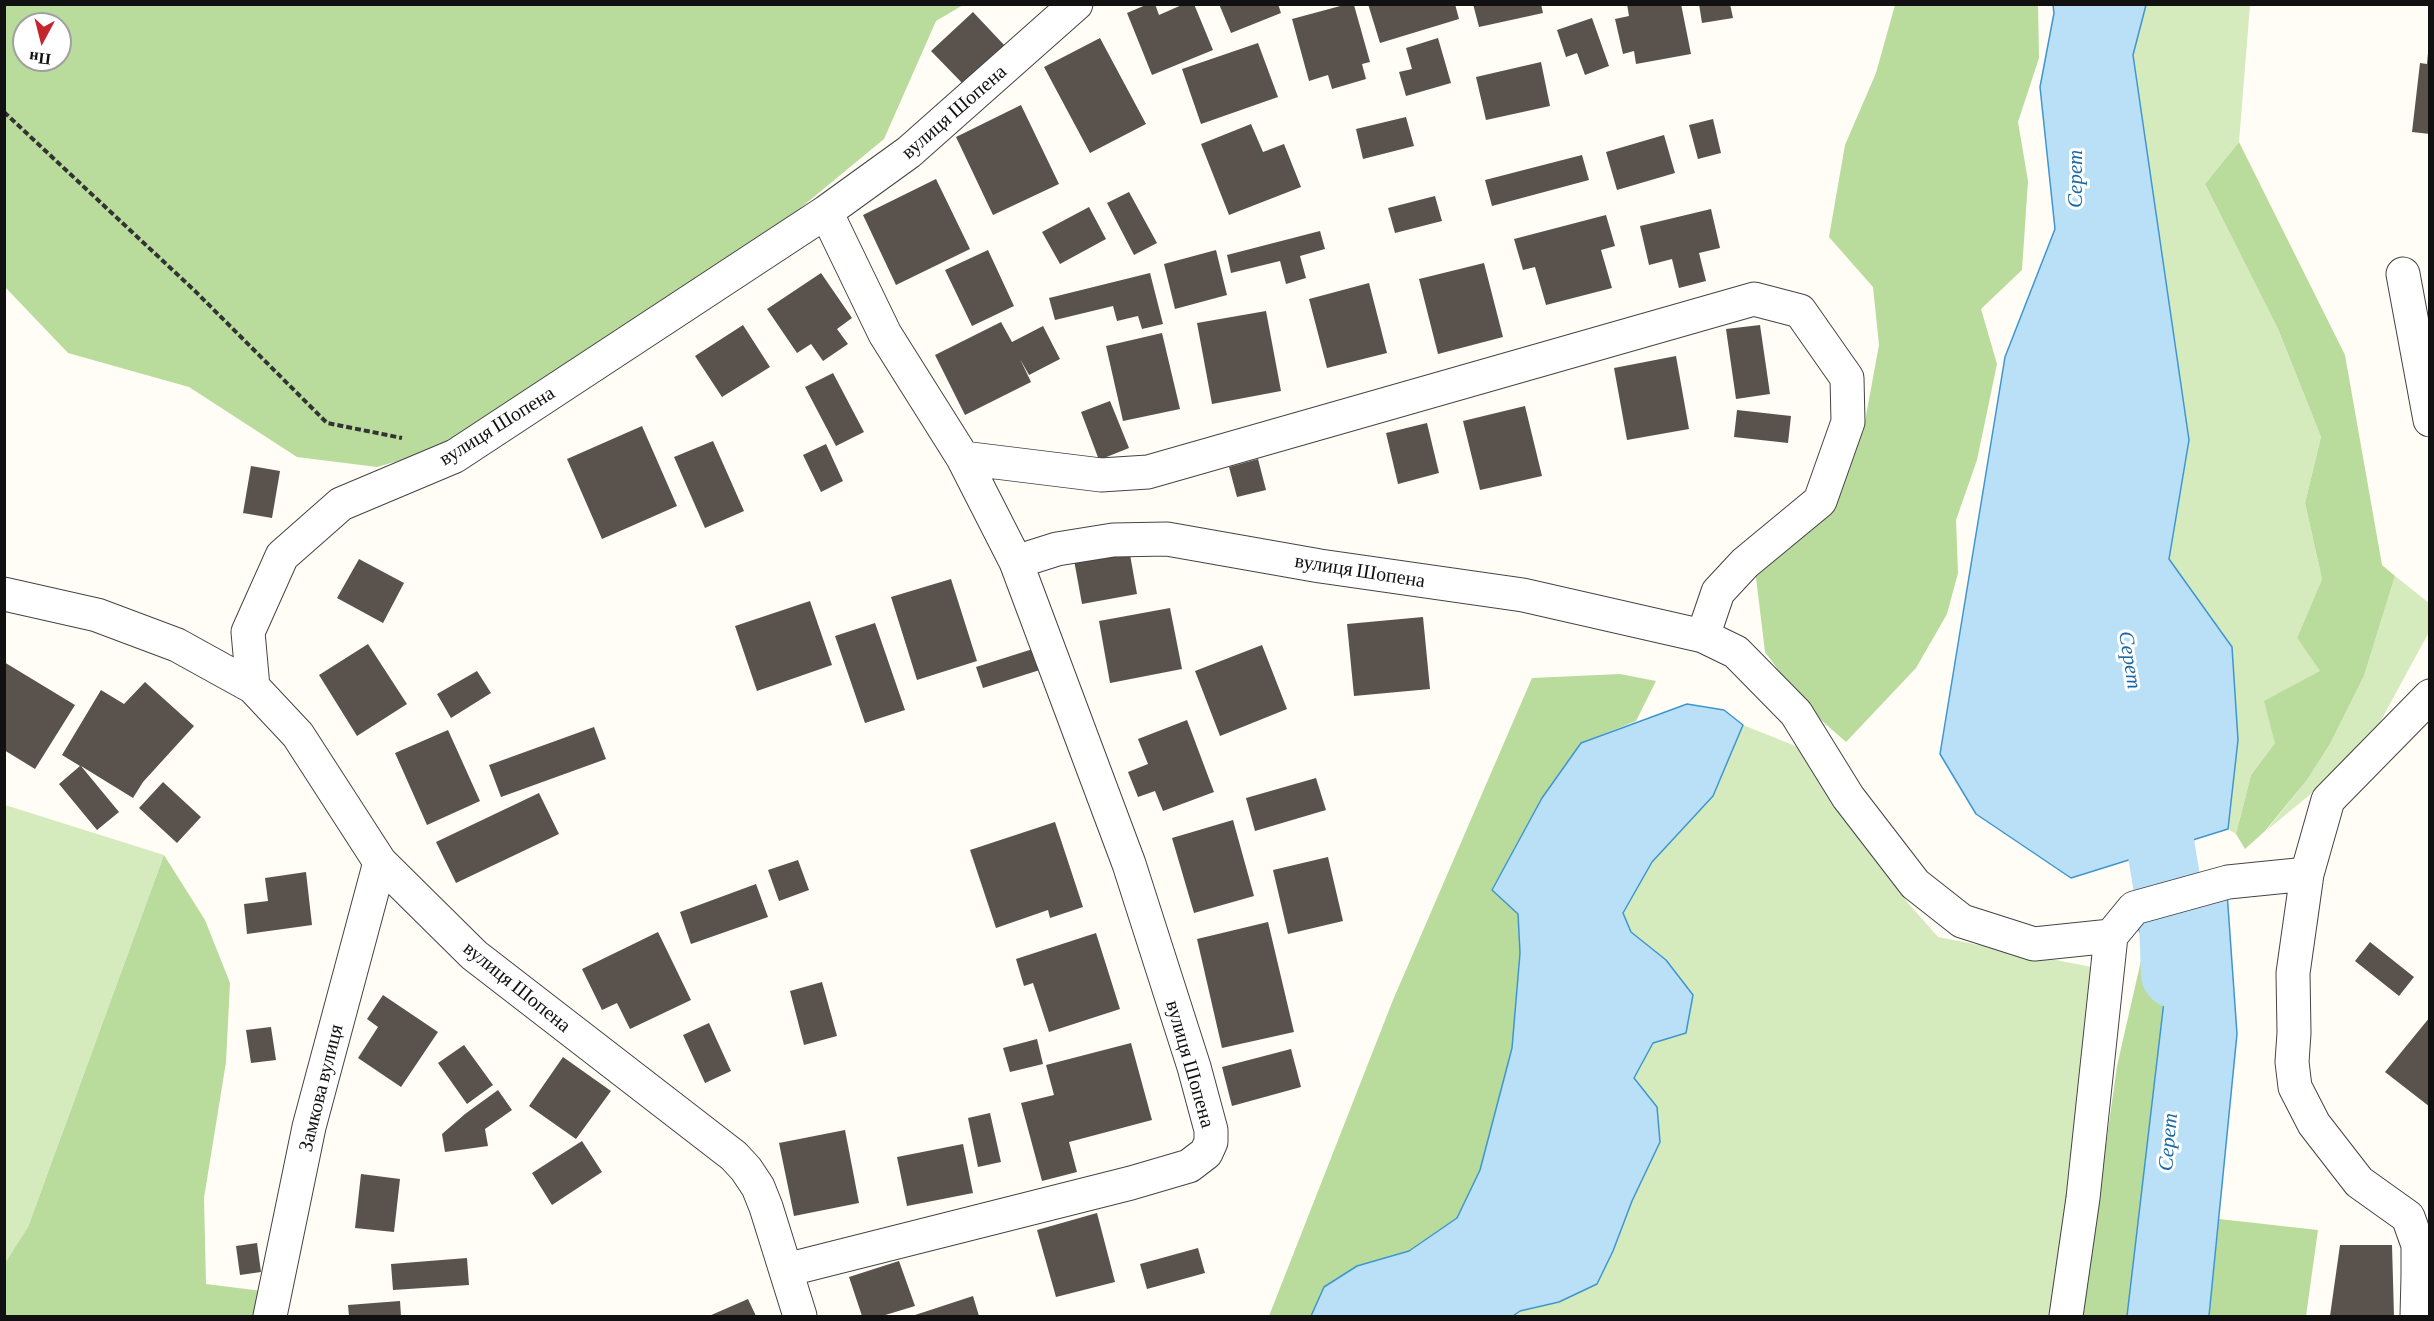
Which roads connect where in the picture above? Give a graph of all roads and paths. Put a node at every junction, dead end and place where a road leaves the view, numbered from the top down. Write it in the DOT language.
graph roads {
  1 [pos="1076,4"];
  2 [pos="4,112"];
  3 [pos="826,212"];
  4 [pos="2403,274"];
  5 [pos="2430,420"];
  6 [pos="455,456"];
  7 [pos="963,458"];
  8 [pos="1016,562"];
  9 [pos="6,594"];
  10 [pos="1703,636"];
  11 [pos="253,687"];
  12 [pos="2430,696"];
  13 [pos="380,862"];
  14 [pos="2307,874"];
  15 [pos="2110,936"];
  16 [pos="2430,1245"];
  17 [pos="786,1270"];
  18 [pos="2418,1276"];
  19 [pos="270,1317"];
  20 [pos="800,1317"];
  21 [pos="2066,1317"];
  22 [pos="2417,1317"];
  1 -- 3 [label="street, вулиця Шопена"];
  2 -- 6 [label="path"];
  3 -- 6 [label="street, вулиця Шопена"];
  3 -- 7 [label="street, вулиця Шопена"];
  4 -- 5 [label="street"];
  6 -- 11 [label="street, вулиця Шопена"];
  7 -- 8 [label="street, вулиця Шопена"];
  7 -- 10 [label="street"];
  8 -- 10 [label="street, вулиця Шопена"];
  8 -- 17 [label="street, вулиця Шопена"];
  9 -- 11 [label="street, вулиця Шопена"];
  10 -- 15 [label="street, вулиця Шопена"];
  11 -- 13 [label="street, вулиця Шопена"];
  12 -- 14 [label="street"];
  13 -- 17 [label="street, вулиця Шопена"];
  13 -- 19 [label="street, Замкова вулиця"];
  14 -- 15 [label="street"];
  14 -- 18 [label="street"];
  15 -- 21 [label="street"];
  16 -- 18 [label="street"];
  17 -- 20 [label="street, вулиця Шопена"];
  18 -- 22 [label="street"];
}
